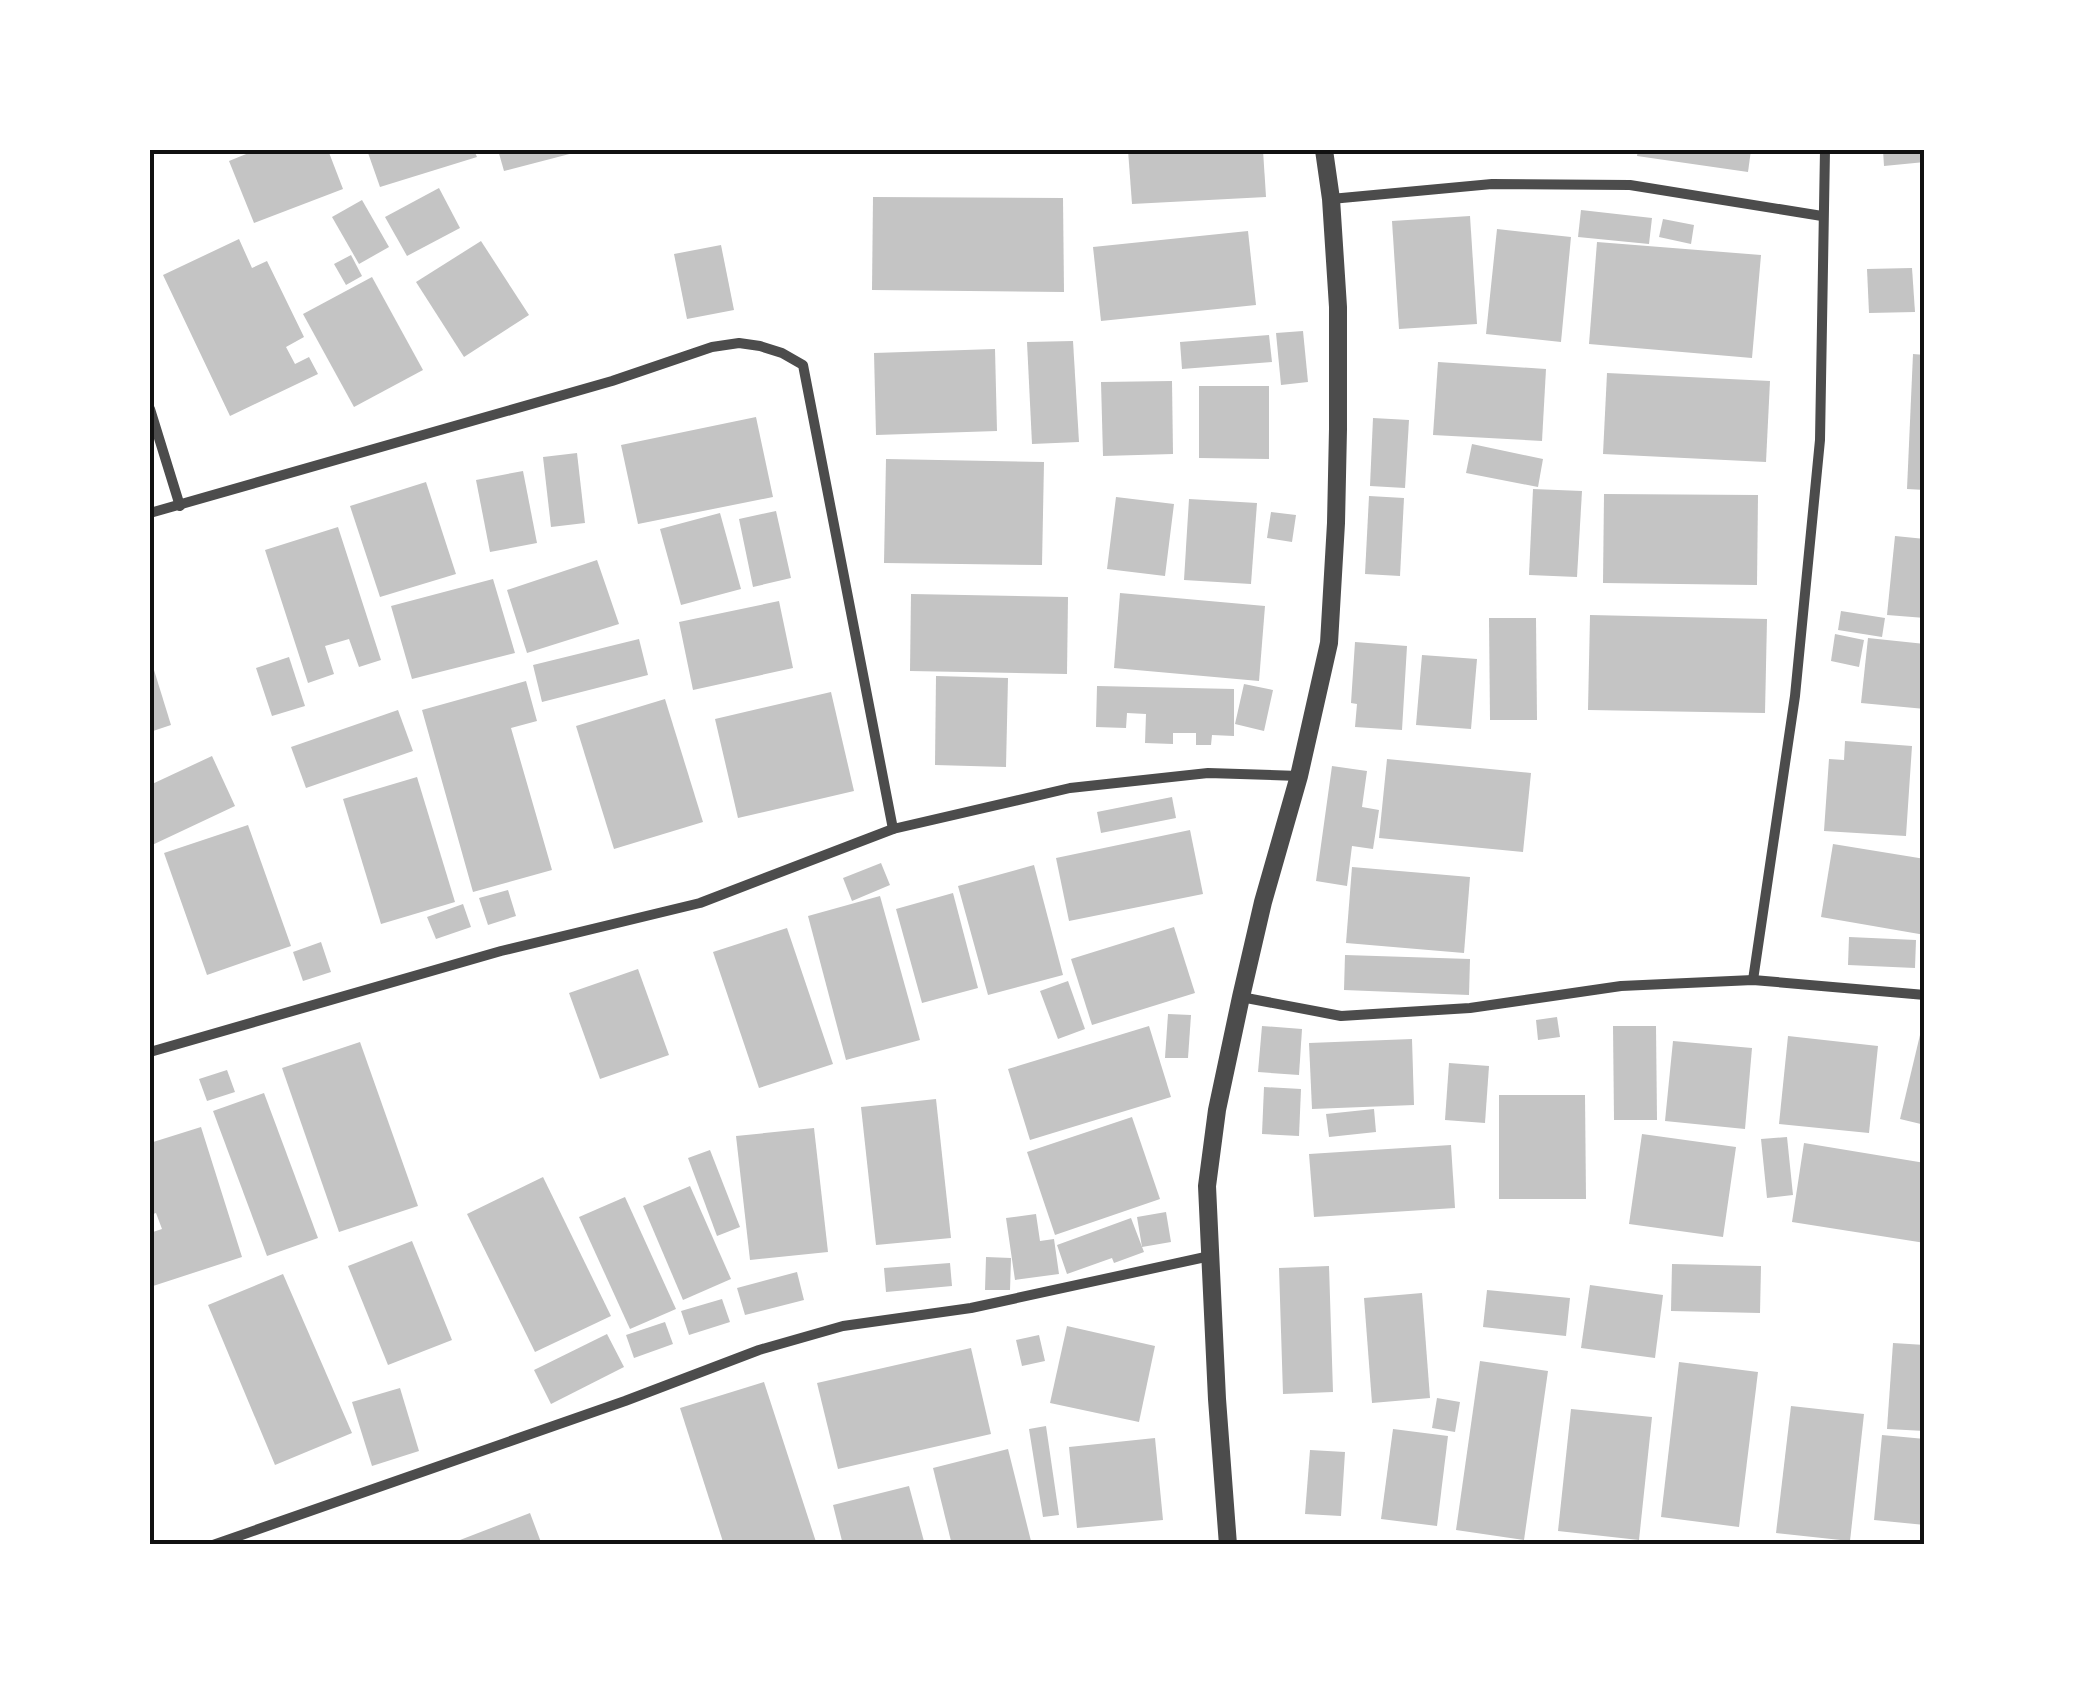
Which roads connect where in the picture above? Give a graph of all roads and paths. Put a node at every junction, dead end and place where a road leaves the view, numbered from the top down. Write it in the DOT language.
graph roads {
  1 [pos="1324,150"];
  2 [pos="1825,150"];
  3 [pos="1330,198"];
  4 [pos="1822,216"];
  5 [pos="150,408"];
  6 [pos="180,506"];
  7 [pos="150,513"];
  8 [pos="1299,776"];
  9 [pos="893,829"];
  10 [pos="1753,980"];
  11 [pos="1925,995"];
  12 [pos="1242,997"];
  13 [pos="150,1052"];
  14 [pos="1210,1256"];
  15 [pos="213,1545"];
  16 [pos="1228,1545"];
  1 -- 3 [label="street"];
  2 -- 4 [label="street"];
  3 -- 4 [label="street"];
  3 -- 8 [label="street"];
  4 -- 10 [label="street"];
  5 -- 6 [label="street"];
  6 -- 7 [label="street"];
  6 -- 9 [label="street"];
  8 -- 9 [label="street"];
  8 -- 12 [label="street"];
  9 -- 13 [label="street"];
  10 -- 11 [label="street"];
  10 -- 12 [label="street"];
  12 -- 14 [label="street"];
  14 -- 15 [label="street"];
  14 -- 16 [label="street"];
}
